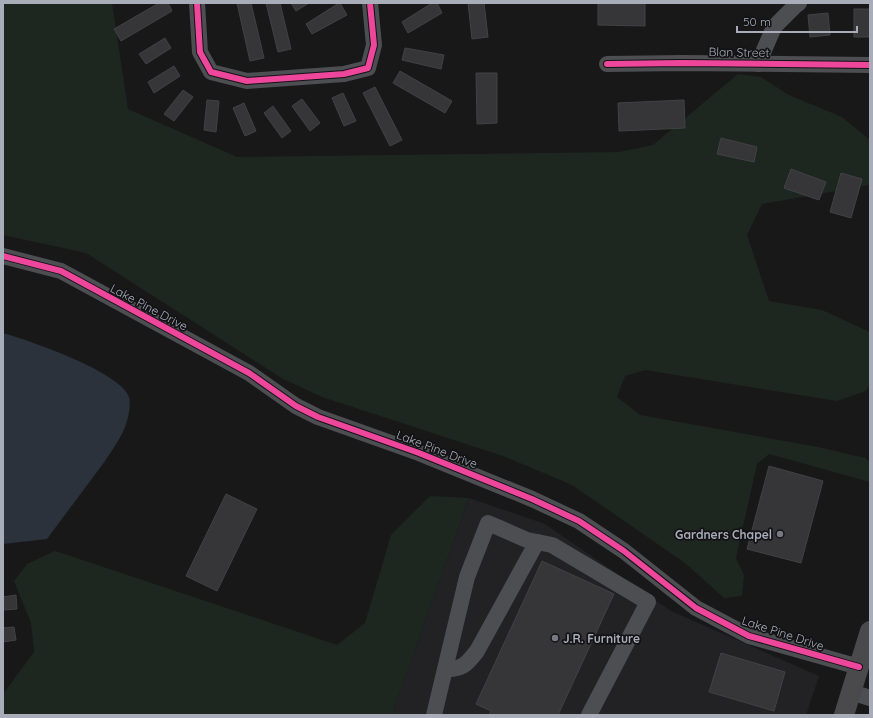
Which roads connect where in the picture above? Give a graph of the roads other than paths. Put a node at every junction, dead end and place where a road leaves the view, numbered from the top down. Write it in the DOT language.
graph roads {
  1 [pos="197,3"];
  2 [pos="370,3"];
  3 [pos="799,3"];
  4 [pos="607,64"];
  5 [pos="758,64"];
  6 [pos="870,65"];
  7 [pos="3,256"];
  8 [pos="537,542"];
  9 [pos="870,631"];
  10 [pos="859,667"];
  11 [pos="445,669"];
  12 [pos="851,692"];
  13 [pos="870,698"];
  14 [pos="434,715"];
  15 [pos="589,715"];
  16 [pos="844,715"];
  1 -- 2 [label="street"];
  3 -- 5 [label="street"];
  4 -- 5 [label="street, Blan Street"];
  5 -- 6 [label="street, Blan Street"];
  7 -- 10 [label="street, Lake Pine Drive"];
  8 -- 11 [label="street"];
  8 -- 11 [label="street"];
  8 -- 15 [label="street"];
  9 -- 10 [label="main road"];
  10 -- 12 [label="main road"];
  11 -- 14 [label="street"];
  12 -- 13 [label="street"];
  12 -- 16 [label="main road"];
}
